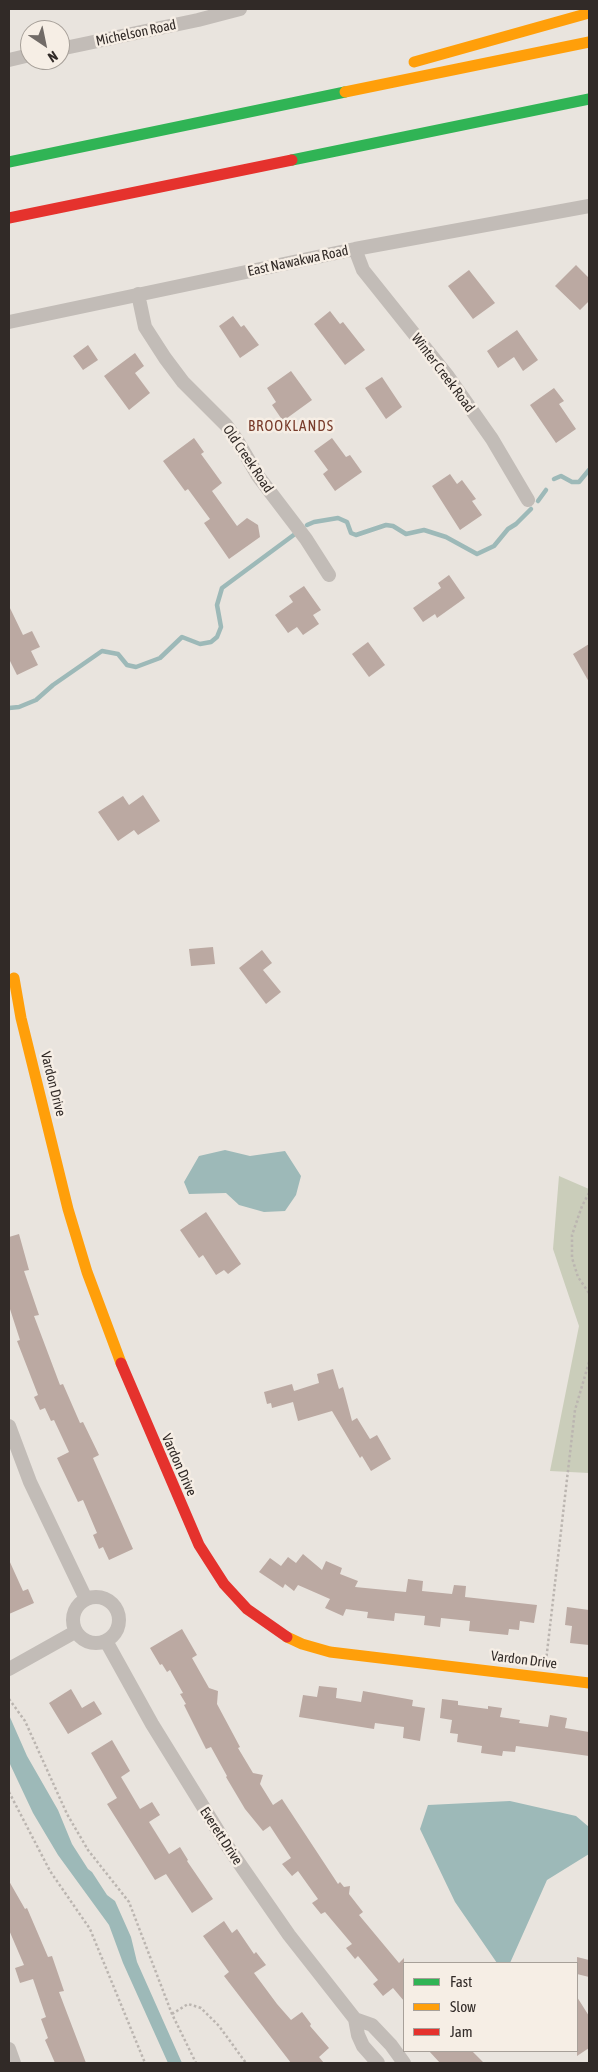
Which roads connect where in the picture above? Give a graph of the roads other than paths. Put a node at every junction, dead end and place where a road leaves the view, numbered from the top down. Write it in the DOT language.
graph roads {
  1 [pos="240,9"];
  2 [pos="589,13"];
  3 [pos="589,42"];
  4 [pos="70,47"];
  5 [pos="405,64"];
  6 [pos="358,78"];
  7 [pos="589,99"];
  8 [pos="580,112"];
  9 [pos="197,123"];
  10 [pos="449,127"];
  11 [pos="9,162"];
  12 [pos="589,206"];
  13 [pos="9,218"];
  14 [pos="355,249"];
  15 [pos="138,294"];
  16 [pos="9,322"];
  17 [pos="528,500"];
  18 [pos="329,575"];
  19 [pos="14,978"];
  20 [pos="9,1426"];
  21 [pos="86,1599"];
  22 [pos="75,1632"];
  23 [pos="106,1641"];
  24 [pos="9,1669"];
  25 [pos="589,1683"];
  26 [pos="355,2020"];
  27 [pos="9,2049"];
  28 [pos="14,2063"];
  29 [pos="378,2063"];
  30 [pos="404,2063"];
  1 -- 4 [label="street, Michelson Road"];
  2 -- 5 [label="main road"];
  3 -- 9 [label="main road"];
  6 -- 9 [label="main road"];
  7 -- 10 [label="main road"];
  8 -- 10 [label="main road"];
  9 -- 11 [label="main road"];
  10 -- 13 [label="main road"];
  12 -- 14 [label="street, East Nawakwa Road"];
  14 -- 15 [label="street, East Nawakwa Road"];
  14 -- 17 [label="street, Winter Creek Road"];
  15 -- 16 [label="street, East Nawakwa Road"];
  15 -- 18 [label="street, Old Creek Road"];
  19 -- 25 [label="main road, Vardon Drive"];
  20 -- 21 [label="street"];
  21 -- 22 [label="street"];
  21 -- 23 [label="street"];
  22 -- 23 [label="street"];
  22 -- 24 [label="street"];
  23 -- 26 [label="street, Everett Drive"];
  26 -- 29 [label="street, Everett Drive"];
  26 -- 30 [label="street, Everett Drive"];
  27 -- 28 [label="street"];
}
